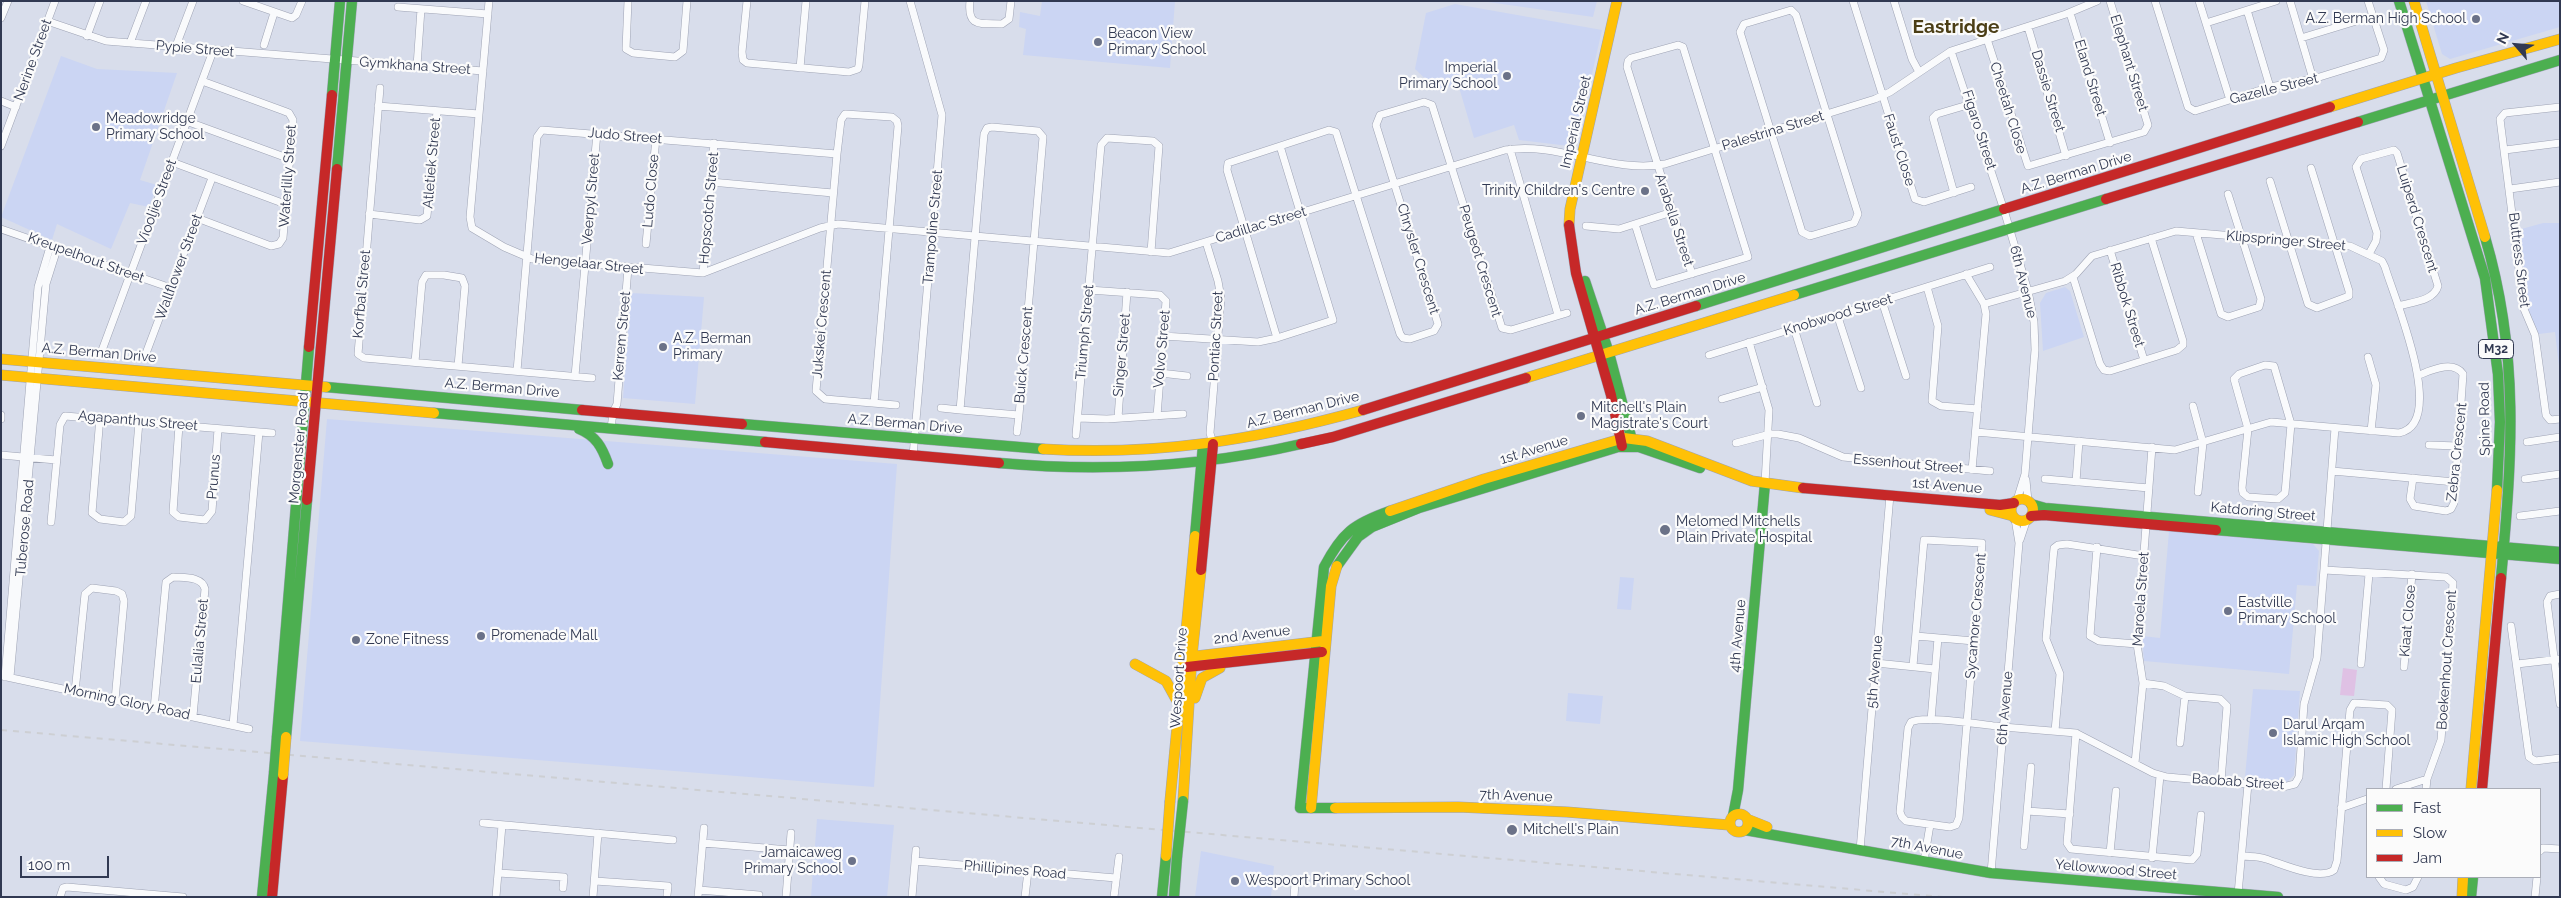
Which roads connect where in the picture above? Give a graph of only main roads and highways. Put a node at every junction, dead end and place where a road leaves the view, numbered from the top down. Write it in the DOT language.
graph roads {
  1 [pos="340,1"];
  2 [pos="352,1"];
  3 [pos="1617,1"];
  4 [pos="2400,1"];
  5 [pos="2414,1"];
  6 [pos="2560,39"];
  7 [pos="2560,60"];
  8 [pos="2437,74"];
  9 [pos="2424,79"];
  10 [pos="2442,94"];
  11 [pos="2430,98"];
  12 [pos="1599,337"];
  13 [pos="1604,354"];
  14 [pos="1,359"];
  15 [pos="1,376"];
  16 [pos="306,385"];
  17 [pos="318,386"];
  18 [pos="304,402"];
  19 [pos="316,403"];
  20 [pos="572,426"];
  21 [pos="1621,442"];
  22 [pos="1633,442"];
  23 [pos="1208,444"];
  24 [pos="1211,461"];
  25 [pos="1200,463"];
  26 [pos="608,464"];
  27 [pos="1765,486"];
  28 [pos="1890,498"];
  29 [pos="2023,502"];
  30 [pos="2014,518"];
  31 [pos="2029,518"];
  32 [pos="2147,520"];
  33 [pos="1333,549"];
  34 [pos="2492,550"];
  35 [pos="2504,551"];
  36 [pos="2560,552"];
  37 [pos="1344,554"];
  38 [pos="2560,559"];
  39 [pos="1321,647"];
  40 [pos="1189,660"];
  41 [pos="1243,661"];
  42 [pos="1135,664"];
  43 [pos="1181,668"];
  44 [pos="1178,704"];
  45 [pos="1189,730"];
  46 [pos="282,737"];
  47 [pos="278,774"];
  48 [pos="2471,788"];
  49 [pos="2482,788"];
  50 [pos="1738,790"];
  51 [pos="1305,808"];
  52 [pos="1746,817"];
  53 [pos="1731,820"];
  54 [pos="1745,830"];
  55 [pos="1828,844"];
  56 [pos="1991,873"];
  57 [pos="2464,878"];
  58 [pos="2473,878"];
  59 [pos="262,897"];
  60 [pos="272,897"];
  61 [pos="1162,897"];
  62 [pos="1174,897"];
  63 [pos="2278,897"];
  64 [pos="2462,897"];
  65 [pos="2471,897"];
  1 -- 16 [label="main road, Morgenster Road"];
  2 -- 17 [label="main road, Morgenster Road"];
  3 -- 12 [label="main road, Imperial Street"];
  4 -- 9 [label="main road, Spine Road / M32"];
  5 -- 8 [label="main road, Spine Road / M32"];
  6 -- 8 [label="main road, A.Z. Berman Drive"];
  7 -- 10 [label="main road"];
  8 -- 9 [label="main road, A.Z. Berman Drive"];
  8 -- 10 [label="main road, Spine Road / M32"];
  9 -- 11 [label="main road, Spine Road / M32"];
  9 -- 12 [label="main road, A.Z. Berman Drive"];
  10 -- 11 [label="main road"];
  10 -- 35 [label="main road, Spine Road / M32"];
  11 -- 13 [label="main road"];
  11 -- 34 [label="main road, Spine Road / M32"];
  12 -- 13 [label="main road, Imperial Street"];
  12 -- 23 [label="main road, A.Z. Berman Drive"];
  13 -- 21 [label="main road"];
  13 -- 22 [label="main road"];
  13 -- 24 [label="main road"];
  14 -- 16 [label="main road, A.Z. Berman Drive"];
  15 -- 18 [label="main road"];
  16 -- 17 [label="main road, A.Z. Berman Drive"];
  16 -- 18 [label="main road, Morgenster Road"];
  17 -- 19 [label="main road, Morgenster Road"];
  17 -- 23 [label="main road, A.Z. Berman Drive"];
  18 -- 19 [label="main road"];
  18 -- 46 [label="main road, Morgenster Road"];
  19 -- 20 [label="main road"];
  19 -- 46 [label="main road, Morgenster Road"];
  20 -- 25 [label="main road"];
  20 -- 26 [label="main road"];
  21 -- 22 [label="main road, 1st Avenue"];
  21 -- 33 [label="main road, 1st Avenue"];
  21 -- 37 [label="main road, 1st Avenue"];
  22 -- 27 [label="main road, 1st Avenue"];
  23 -- 24 [label="main road, Wespoort Drive"];
  23 -- 25 [label="main road, Wespoort Drive"];
  24 -- 25 [label="main road"];
  24 -- 40 [label="main road, Wespoort Drive"];
  25 -- 40 [label="main road, Wespoort Drive"];
  27 -- 28 [label="main road, 1st Avenue"];
  27 -- 50 [label="main road, 4th Avenue"];
  28 -- 29 [label="main road, 1st Avenue"];
  28 -- 30 [label="main road, 1st Avenue"];
  29 -- 30 [label="main road"];
  29 -- 31 [label="main road"];
  29 -- 32 [label="main road, Katdoring Street"];
  30 -- 31 [label="main road"];
  31 -- 32 [label="main road, Katdoring Street"];
  32 -- 34 [label="main road, Katdoring Street"];
  33 -- 37 [label="main road"];
  33 -- 39 [label="main road, 1st Avenue"];
  34 -- 35 [label="main road, Katdoring Street"];
  34 -- 48 [label="main road, Spine Road / M32"];
  35 -- 36 [label="main road"];
  35 -- 38 [label="main road"];
  35 -- 49 [label="main road, Spine Road / M32"];
  37 -- 39 [label="main road, 1st Avenue"];
  39 -- 40 [label="main road, 2nd Avenue"];
  39 -- 41 [label="main road, 2nd Avenue"];
  39 -- 51 [label="main road, 1st Avenue"];
  40 -- 41 [label="main road, 2nd Avenue"];
  40 -- 43 [label="main road, 2nd Avenue"];
  40 -- 45 [label="main road, Wespoort Drive"];
  41 -- 45 [label="main road"];
  42 -- 44 [label="main road"];
  43 -- 44 [label="main road, Wespoort Drive"];
  44 -- 61 [label="main road, Wespoort Drive, bridge"];
  45 -- 62 [label="main road, Wespoort Drive, bridge"];
  46 -- 47 [label="main road, Morgenster Road, bridge"];
  47 -- 59 [label="main road, Morgenster Road"];
  47 -- 60 [label="main road, Morgenster Road"];
  50 -- 52 [label="main road, 4th Avenue"];
  50 -- 53 [label="main road, 4th Avenue"];
  51 -- 53 [label="main road, 7th Avenue"];
  52 -- 53 [label="main road"];
  52 -- 54 [label="main road"];
  52 -- 55 [label="main road, 7th Avenue"];
  53 -- 54 [label="main road"];
  54 -- 55 [label="main road, 7th Avenue"];
  55 -- 56 [label="main road, 7th Avenue"];
  56 -- 63 [label="main road, Yellowwood Street"];
  57 -- 64 [label="main road"];
  58 -- 65 [label="main road"];
}
